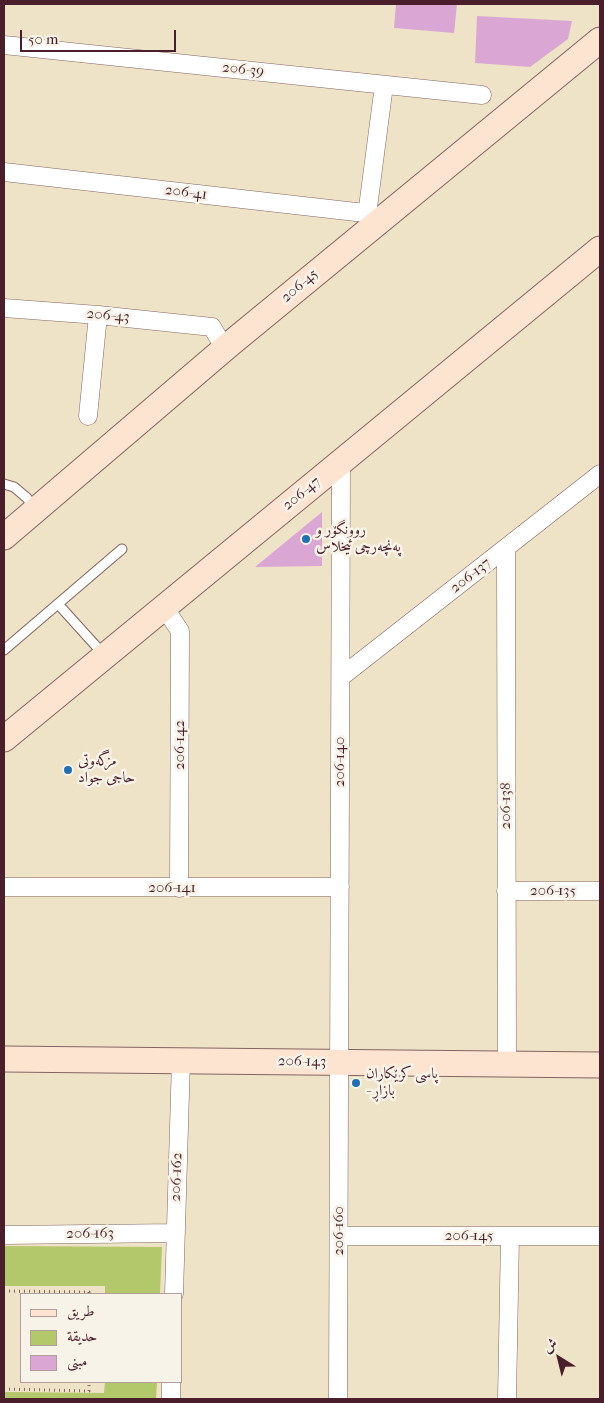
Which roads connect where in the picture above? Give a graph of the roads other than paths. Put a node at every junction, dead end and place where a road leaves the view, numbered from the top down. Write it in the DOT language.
graph roads {
  1 [pos="600,40"];
  2 [pos="4,45"];
  3 [pos="384,85"];
  4 [pos="482,95"];
  5 [pos="4,172"];
  6 [pos="370,221"];
  7 [pos="600,249"];
  8 [pos="4,308"];
  9 [pos="98,315"];
  10 [pos="230,344"];
  11 [pos="88,416"];
  12 [pos="341,461"];
  13 [pos="600,474"];
  14 [pos="4,484"];
  15 [pos="36,510"];
  16 [pos="4,537"];
  17 [pos="506,548"];
  18 [pos="122,549"];
  19 [pos="58,604"];
  20 [pos="164,607"];
  21 [pos="4,650"];
  22 [pos="105,656"];
  23 [pos="341,677"];
  24 [pos="4,739"];
  25 [pos="4,887"];
  26 [pos="179,888"];
  27 [pos="340,888"];
  28 [pos="506,891"];
  29 [pos="600,891"];
  30 [pos="4,1059"];
  31 [pos="180,1060"];
  32 [pos="339,1062"];
  33 [pos="507,1064"];
  34 [pos="600,1065"];
  35 [pos="176,1233"];
  36 [pos="4,1235"];
  37 [pos="339,1236"];
  38 [pos="510,1236"];
  39 [pos="600,1236"];
  40 [pos="174,1293"];
  41 [pos="172,1383"];
  42 [pos="171,1399"];
  43 [pos="338,1399"];
  44 [pos="507,1399"];
  1 -- 6 [label="street, 206-45"];
  2 -- 3 [label="street, 206-39"];
  3 -- 4 [label="street, 206-39"];
  3 -- 6 [label="street"];
  5 -- 6 [label="street, 206-41"];
  6 -- 10 [label="street, 206-45"];
  7 -- 12 [label="street, 206-47"];
  8 -- 9 [label="street, 206-43"];
  9 -- 10 [label="street, 206-43"];
  9 -- 11 [label="street"];
  10 -- 15 [label="street, 206-45"];
  12 -- 20 [label="street, 206-47"];
  12 -- 23 [label="street, 206-140"];
  13 -- 17 [label="street, 206-137"];
  14 -- 15 [label="lane"];
  15 -- 16 [label="street, 206-45"];
  17 -- 23 [label="street, 206-137"];
  17 -- 28 [label="street, 206-138"];
  18 -- 19 [label="lane"];
  19 -- 21 [label="lane"];
  19 -- 22 [label="lane"];
  20 -- 22 [label="street, 206-47"];
  20 -- 26 [label="street, 206-142"];
  22 -- 24 [label="street, 206-47"];
  23 -- 27 [label="street, 206-140"];
  25 -- 26 [label="street, 206-141"];
  26 -- 27 [label="street, 206-141"];
  27 -- 32 [label="street, 206-140"];
  28 -- 29 [label="street, 206-135"];
  28 -- 33 [label="street, 206-138"];
  30 -- 31 [label="street, 206-143"];
  31 -- 32 [label="street, 206-143"];
  31 -- 35 [label="street, 206-162"];
  32 -- 33 [label="street, 206-143"];
  32 -- 37 [label="street, 206-160"];
  33 -- 34 [label="street, 206-143"];
  35 -- 36 [label="street, 206-163"];
  35 -- 40 [label="street, 206-162"];
  37 -- 38 [label="street, 206-145"];
  37 -- 43 [label="street, 206-160"];
  38 -- 39 [label="street, 206-145"];
  38 -- 44 [label="street"];
  41 -- 42 [label="street"];
}
